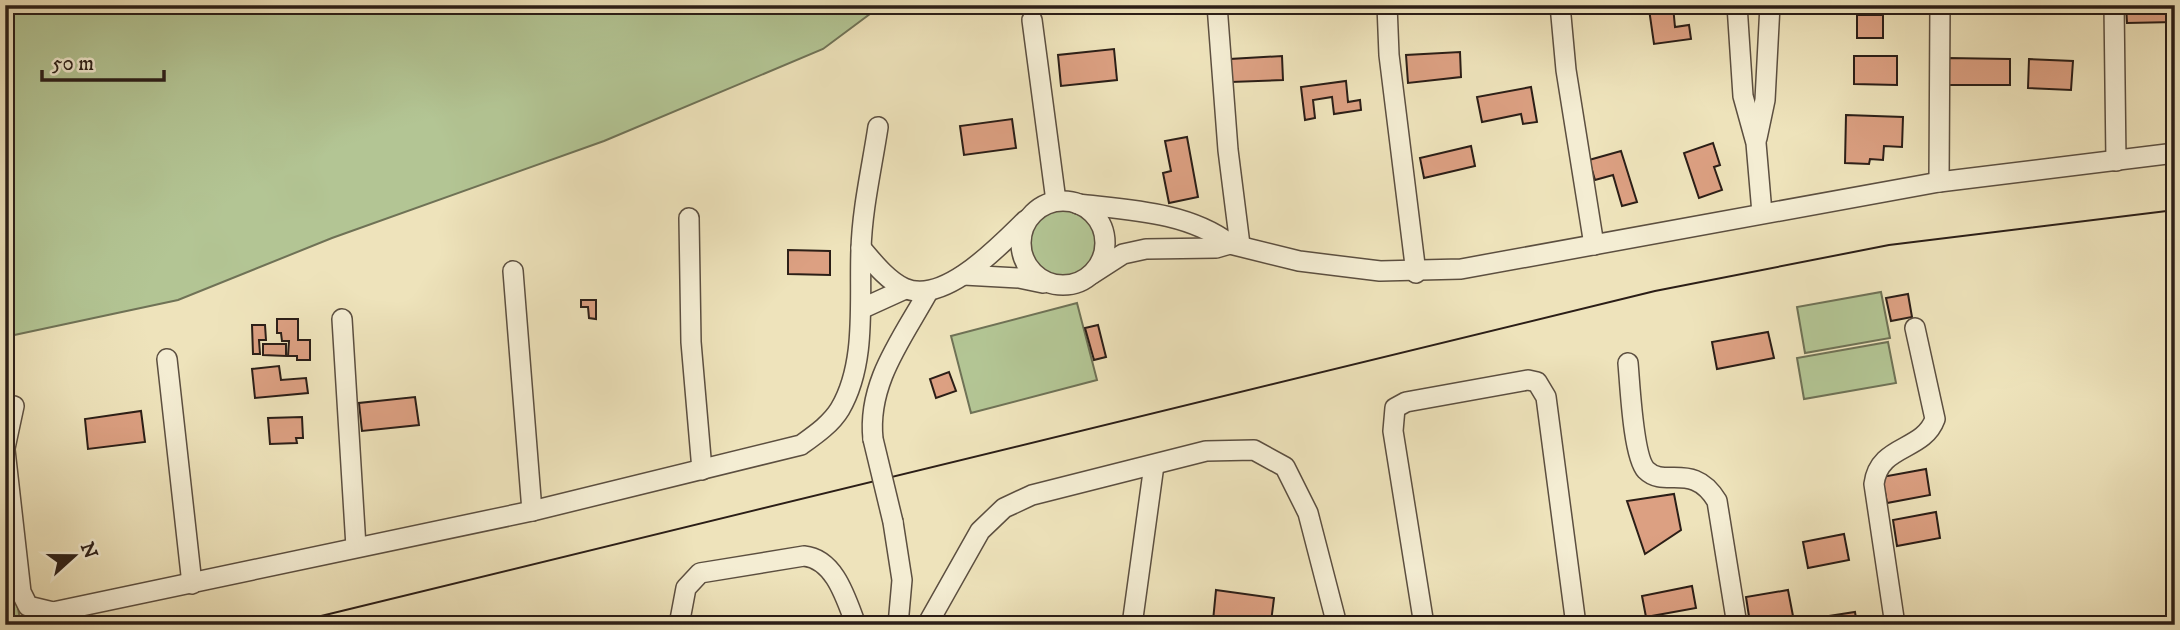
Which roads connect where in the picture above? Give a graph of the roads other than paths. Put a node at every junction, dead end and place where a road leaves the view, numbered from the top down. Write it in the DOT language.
graph roads {
  1 [pos="1217,5"];
  2 [pos="1387,5"];
  3 [pos="1560,5"];
  4 [pos="1737,5"];
  5 [pos="1770,5"];
  6 [pos="1940,5"];
  7 [pos="2113,5"];
  8 [pos="1032,20"];
  9 [pos="878,127"];
  10 [pos="1756,143"];
  11 [pos="2175,153"];
  12 [pos="2116,161"];
  13 [pos="1938,182"];
  14 [pos="1056,201"];
  15 [pos="1078,204"];
  16 [pos="1762,213"];
  17 [pos="1029,217"];
  18 [pos="690,218"];
  19 [pos="1235,244"];
  20 [pos="1594,245"];
  21 [pos="860,248"];
  22 [pos="513,271"];
  23 [pos="1416,273"];
  24 [pos="1093,274"];
  25 [pos="964,275"];
  26 [pos="1052,285"];
  27 [pos="905,289"];
  28 [pos="928,292"];
  29 [pos="861,309"];
  30 [pos="342,319"];
  31 [pos="1915,328"];
  32 [pos="167,359"];
  33 [pos="1628,363"];
  34 [pos="15,406"];
  35 [pos="5,449"];
  36 [pos="1154,465"];
  37 [pos="702,470"];
  38 [pos="532,511"];
  39 [pos="356,547"];
  40 [pos="192,584"];
  41 [pos="1333,605"];
  42 [pos="679,625"];
  43 [pos="856,625"];
  44 [pos="898,625"];
  45 [pos="927,625"];
  46 [pos="1132,625"];
  47 [pos="1326,625"];
  48 [pos="1337,625"];
  49 [pos="1424,625"];
  50 [pos="1576,625"];
  51 [pos="1737,625"];
  52 [pos="1895,625"];
  1 -- 19 [label="street"];
  2 -- 23 [label="street"];
  3 -- 20 [label="street"];
  4 -- 10 [label="street"];
  5 -- 10 [label="street"];
  6 -- 13 [label="street"];
  7 -- 12 [label="street"];
  8 -- 14 [label="street"];
  9 -- 21 [label="street"];
  10 -- 16 [label="street"];
  11 -- 12 [label="street"];
  12 -- 13 [label="street"];
  13 -- 16 [label="street"];
  14 -- 15 [label="street"];
  14 -- 17 [label="street"];
  15 -- 19 [label="street"];
  15 -- 24 [label="street"];
  16 -- 20 [label="street"];
  17 -- 25 [label="street"];
  17 -- 26 [label="street"];
  18 -- 37 [label="street"];
  19 -- 23 [label="street"];
  19 -- 24 [label="street"];
  20 -- 23 [label="street"];
  21 -- 27 [label="street"];
  21 -- 29 [label="street"];
  22 -- 38 [label="street"];
  24 -- 26 [label="street"];
  25 -- 26 [label="street"];
  25 -- 28 [label="street"];
  27 -- 28 [label="street"];
  27 -- 29 [label="street"];
  28 -- 44 [label="street, bridge"];
  29 -- 37 [label="street"];
  30 -- 39 [label="street"];
  31 -- 52 [label="street"];
  32 -- 40 [label="street"];
  33 -- 51 [label="street"];
  34 -- 35 [label="street"];
  35 -- 40 [label="street"];
  36 -- 41 [label="street"];
  36 -- 45 [label="street"];
  36 -- 46 [label="street"];
  37 -- 38 [label="street"];
  38 -- 39 [label="street"];
  39 -- 40 [label="street"];
  41 -- 47 [label="street"];
  41 -- 48 [label="street"];
  42 -- 43 [label="street"];
  49 -- 50 [label="street"];
}
